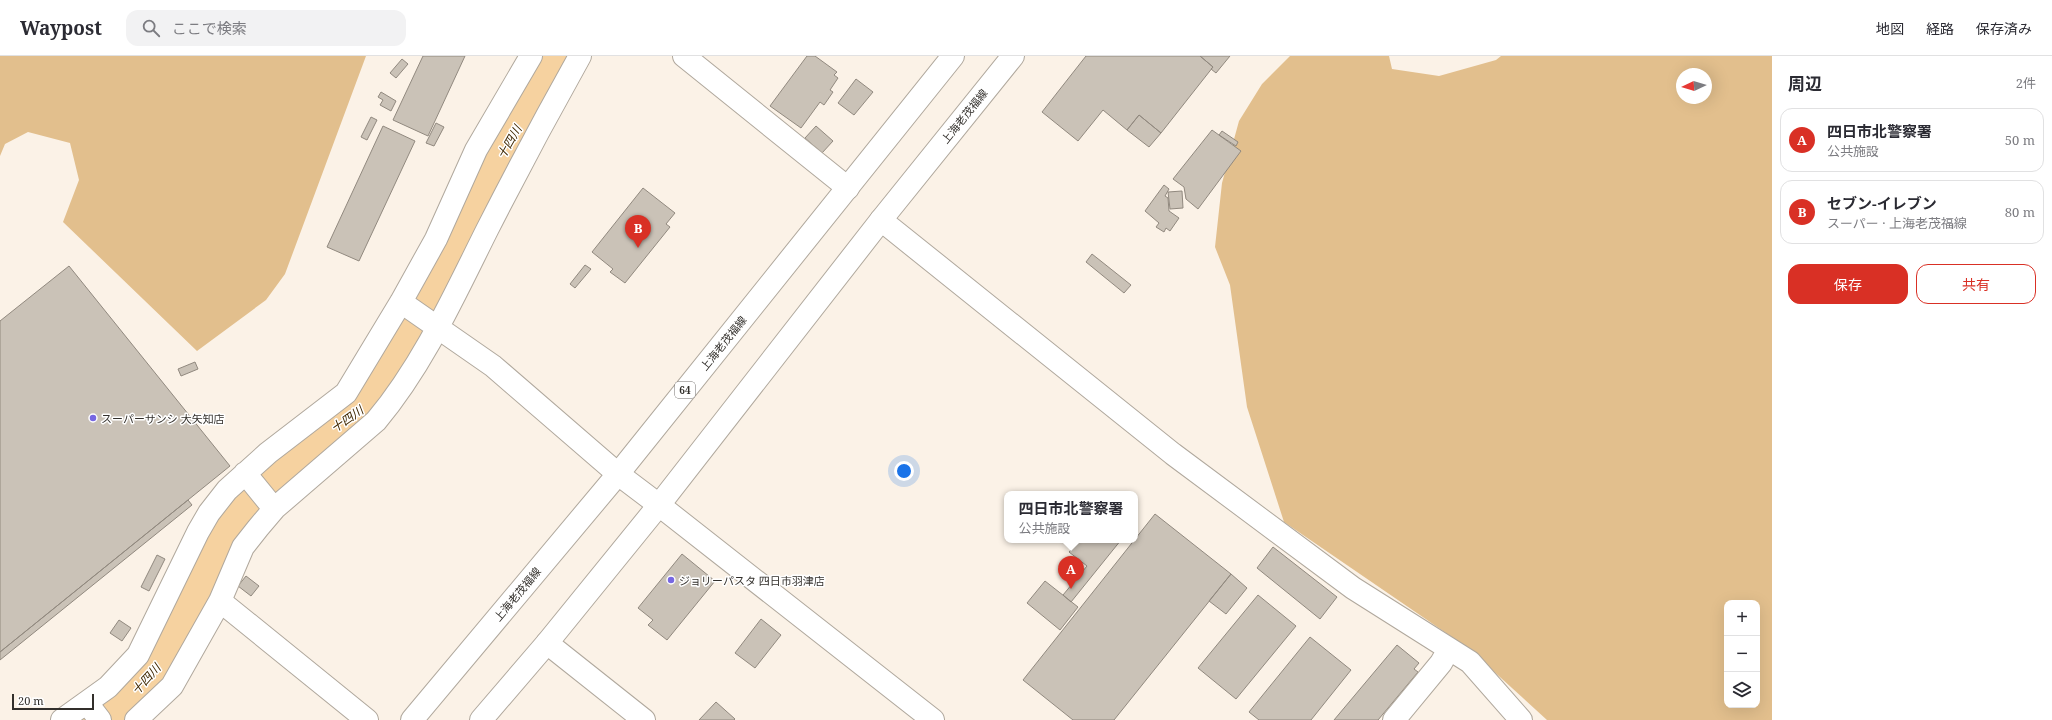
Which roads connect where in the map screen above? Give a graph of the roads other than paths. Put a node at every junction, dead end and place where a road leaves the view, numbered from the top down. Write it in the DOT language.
graph roads {
  1 [pos="531,56"];
  2 [pos="580,56"];
  3 [pos="684,56"];
  4 [pos="953,56"];
  5 [pos="1013,56"];
  6 [pos="848,188"];
  7 [pos="881,220"];
  8 [pos="402,303"];
  9 [pos="435,326"];
  10 [pos="618,474"];
  11 [pos="248,478"];
  12 [pos="271,505"];
  13 [pos="659,505"];
  14 [pos="220,601"];
  15 [pos="547,643"];
  16 [pos="1449,649"];
  17 [pos="93,710"];
  18 [pos="486,718"];
  19 [pos="62,720"];
  20 [pos="136,720"];
  21 [pos="367,720"];
  22 [pos="412,720"];
  23 [pos="644,720"];
  24 [pos="933,720"];
  25 [pos="1394,720"];
  26 [pos="1521,720"];
  1 -- 8 [label="street"];
  2 -- 9 [label="street"];
  3 -- 6 [label="street"];
  4 -- 6 [label="street, 上海老茂福線 / 64"];
  5 -- 7 [label="street, 上海老茂福線"];
  6 -- 10 [label="street, 上海老茂福線 / 64"];
  7 -- 13 [label="street, 上海老茂福線"];
  7 -- 16 [label="street"];
  8 -- 9 [label="street"];
  8 -- 11 [label="street"];
  9 -- 10 [label="street"];
  9 -- 14 [label="street"];
  10 -- 13 [label="street"];
  10 -- 22 [label="street, 上海老茂福線 / 64"];
  11 -- 12 [label="street"];
  11 -- 17 [label="street"];
  13 -- 15 [label="street, 上海老茂福線"];
  13 -- 24 [label="street"];
  14 -- 20 [label="street"];
  14 -- 21 [label="street"];
  15 -- 18 [label="street, 上海老茂福線"];
  15 -- 23 [label="street"];
  16 -- 25 [label="street"];
  16 -- 26 [label="street"];
  17 -- 19 [label="street"];
}
